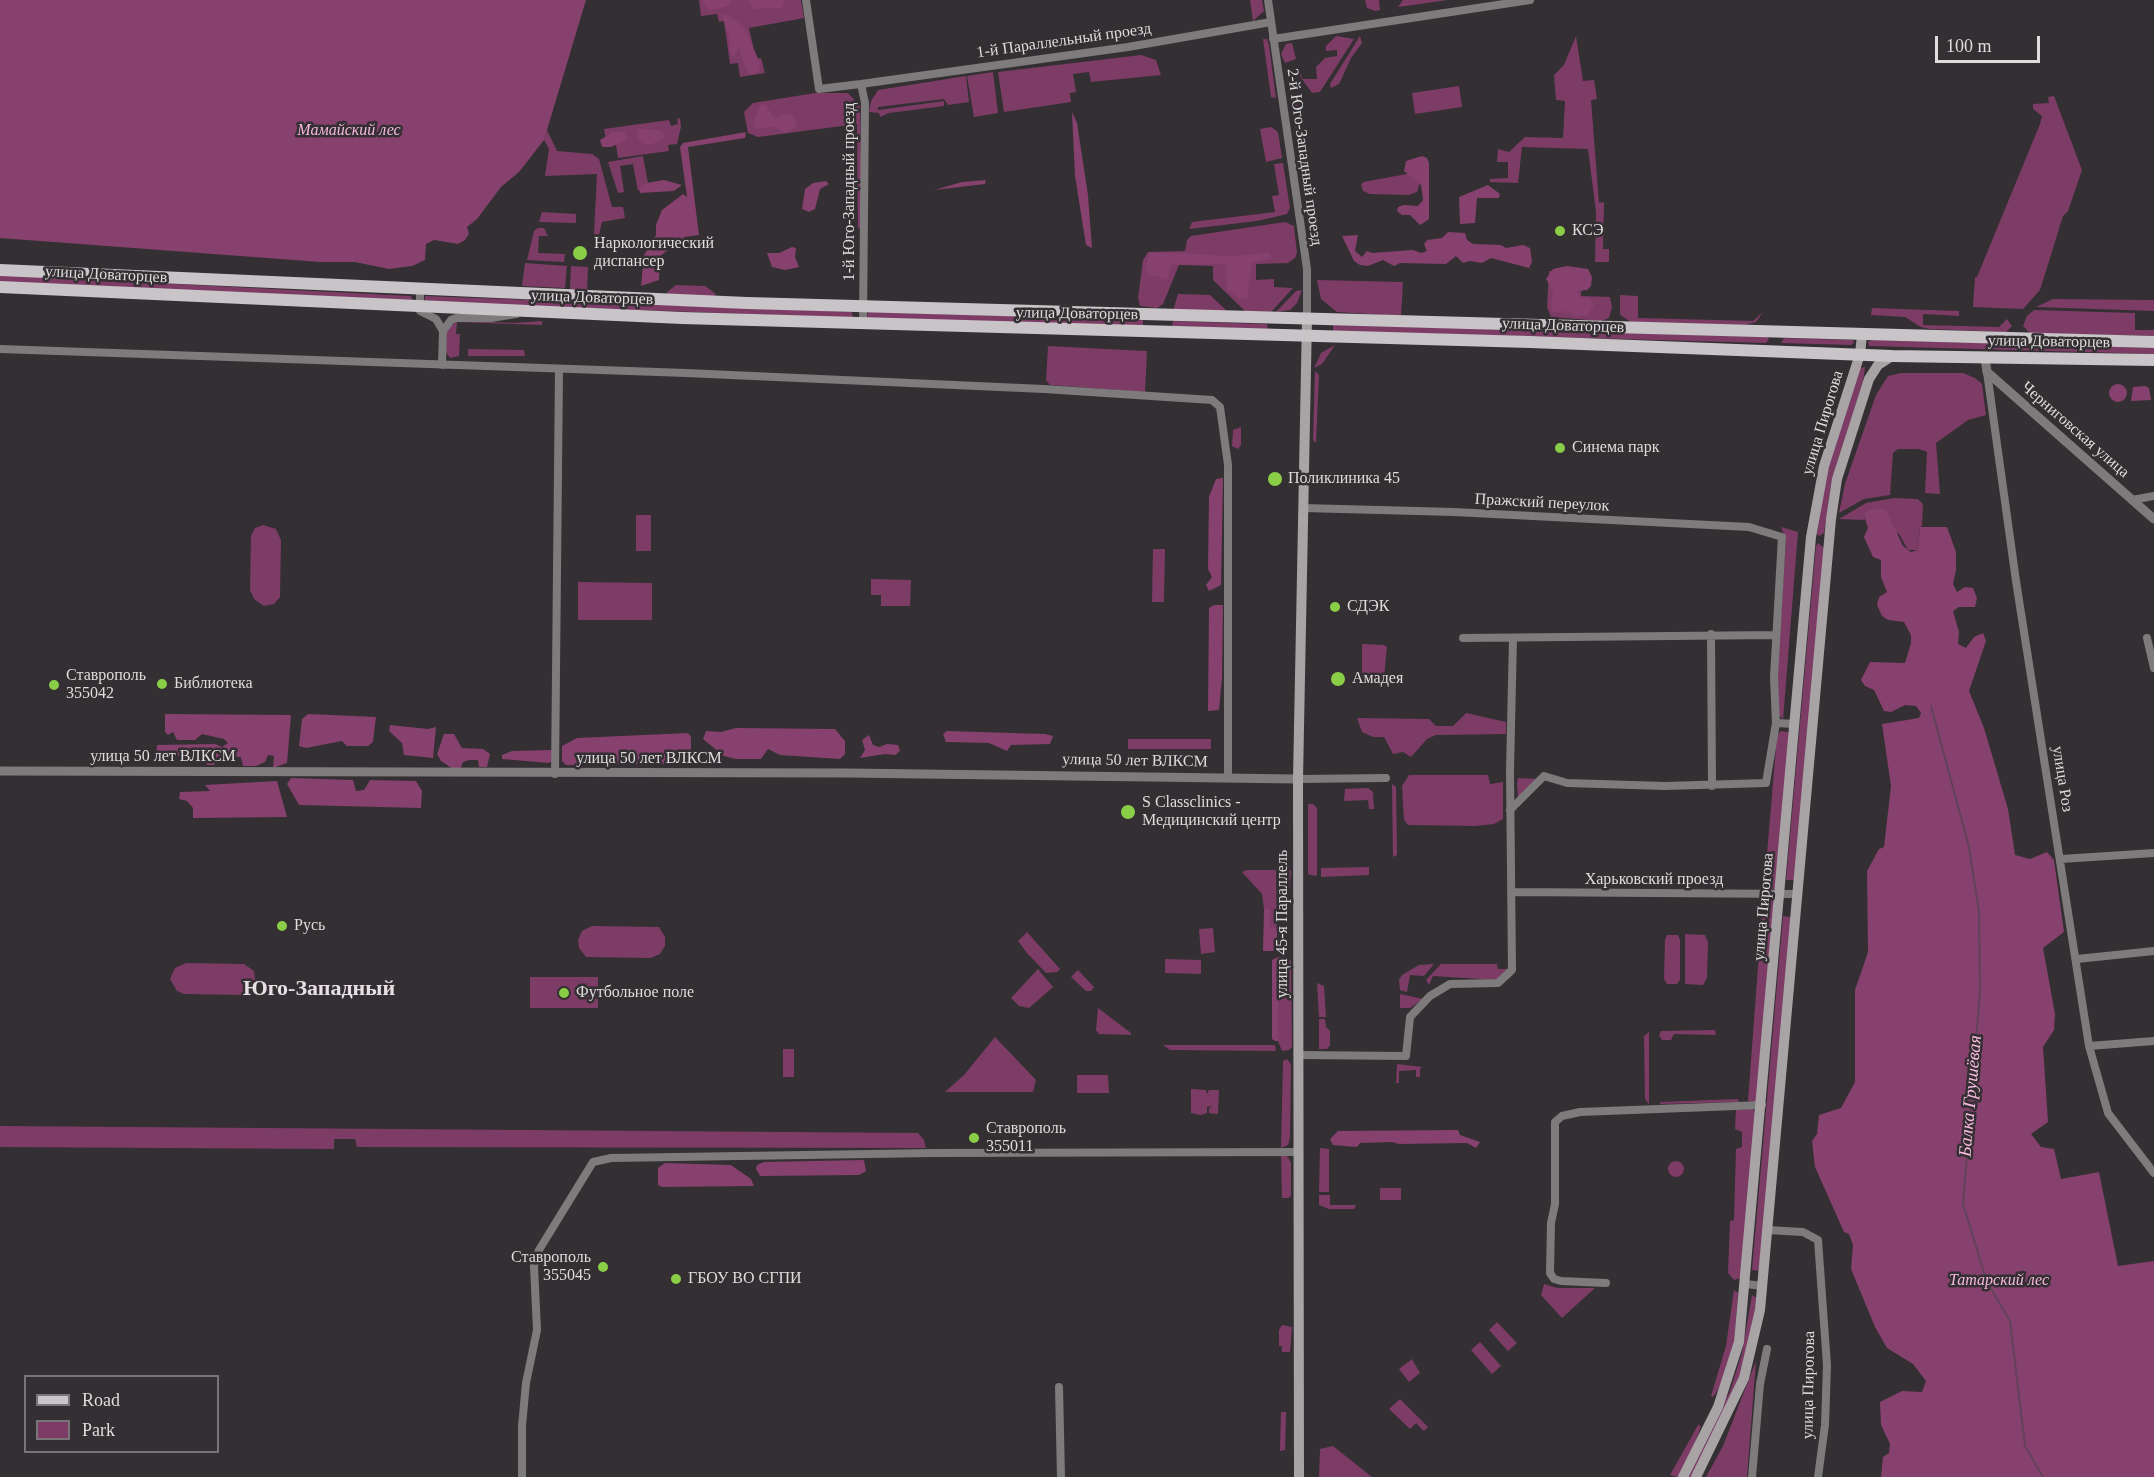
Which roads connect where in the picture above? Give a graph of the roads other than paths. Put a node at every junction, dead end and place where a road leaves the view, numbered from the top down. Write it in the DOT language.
graph roads {
  1 [pos="806,0"];
  2 [pos="1268,0"];
  3 [pos="1530,0"];
  4 [pos="1271,22"];
  5 [pos="1273,39"];
  6 [pos="861,84"];
  7 [pos="0,270"];
  8 [pos="0,287"];
  9 [pos="420,291"];
  10 [pos="420,307"];
  11 [pos="864,307"];
  12 [pos="523,312"];
  13 [pos="1307,318"];
  14 [pos="863,324"];
  15 [pos="443,331"];
  16 [pos="1307,335"];
  17 [pos="1862,335"];
  18 [pos="2154,342"];
  19 [pos="0,349"];
  20 [pos="1860,354"];
  21 [pos="1892,356"];
  22 [pos="1985,358"];
  23 [pos="2154,360"];
  24 [pos="442,365"];
  25 [pos="560,369"];
  26 [pos="1987,372"];
  27 [pos="2154,496"];
  28 [pos="2132,500"];
  29 [pos="1303,508"];
  30 [pos="2154,519"];
  31 [pos="1811,537"];
  32 [pos="1829,539"];
  33 [pos="1712,634"];
  34 [pos="1776,635"];
  35 [pos="1462,638"];
  36 [pos="1513,638"];
  37 [pos="2147,638"];
  38 [pos="2154,668"];
  39 [pos="1776,723"];
  40 [pos="1795,724"];
  41 [pos="0,771"];
  42 [pos="555,774"];
  43 [pos="1228,777"];
  44 [pos="1386,778"];
  45 [pos="1298,779"];
  46 [pos="1712,786"];
  47 [pos="1510,810"];
  48 [pos="2154,853"];
  49 [pos="2061,859"];
  50 [pos="1511,892"];
  51 [pos="1780,894"];
  52 [pos="1796,894"];
  53 [pos="2154,951"];
  54 [pos="2077,959"];
  55 [pos="2154,1041"];
  56 [pos="2089,1046"];
  57 [pos="1299,1055"];
  58 [pos="1762,1105"];
  59 [pos="1299,1152"];
  60 [pos="2151,1161"];
  61 [pos="2154,1173"];
  62 [pos="1767,1230"];
  63 [pos="1606,1283"];
  64 [pos="1746,1284"];
  65 [pos="1762,1286"];
  66 [pos="1767,1349"];
  67 [pos="1059,1387"];
  68 [pos="522,1477"];
  69 [pos="1061,1477"];
  70 [pos="1299,1477"];
  71 [pos="1683,1477"];
  72 [pos="1696,1477"];
  73 [pos="1752,1477"];
  74 [pos="1818,1477"];
  1 -- 6 [label="street, 1-й Юго-Западный проезд"];
  2 -- 4 [label="street, 2-й Юго-Западный проезд"];
  3 -- 5 [label="street"];
  4 -- 5 [label="street, 2-й Юго-Западный проезд"];
  4 -- 6 [label="street, 1-й Параллельный проезд"];
  5 -- 13 [label="street, 2-й Юго-Западный проезд"];
  6 -- 11 [label="street, 1-й Юго-Западный проезд"];
  7 -- 9 [label="main road, улица Доваторцев"];
  8 -- 10 [label="main road, улица Доваторцев"];
  9 -- 10 [label="street"];
  9 -- 11 [label="main road, улица Доваторцев"];
  10 -- 12 [label="main road, улица Доваторцев"];
  10 -- 15 [label="street"];
  11 -- 13 [label="main road, улица Доваторцев"];
  11 -- 14 [label="street, 1-й Юго-Западный проезд"];
  12 -- 14 [label="main road, улица Доваторцев"];
  12 -- 15 [label="street"];
  13 -- 16 [label="main road, улица 45-я Параллель"];
  13 -- 17 [label="main road, улица Доваторцев"];
  14 -- 16 [label="main road, улица Доваторцев"];
  15 -- 24 [label="street"];
  16 -- 20 [label="main road, улица Доваторцев"];
  16 -- 29 [label="main road, улица 45-я Параллель"];
  17 -- 18 [label="main road, улица Доваторцев"];
  17 -- 20 [label="main road, улица Пирогова"];
  19 -- 24 [label="street"];
  20 -- 21 [label="main road, улица Доваторцев"];
  20 -- 31 [label="main road, улица Пирогова"];
  21 -- 22 [label="main road, улица Доваторцев"];
  21 -- 32 [label="main road, улица Пирогова"];
  22 -- 23 [label="main road, улица Доваторцев"];
  22 -- 26 [label="street"];
  24 -- 25 [label="street"];
  25 -- 42 [label="street"];
  25 -- 43 [label="street"];
  26 -- 28 [label="street, Черниговская улица"];
  26 -- 49 [label="street, улица Роз"];
  27 -- 28 [label="street"];
  28 -- 30 [label="street, Черниговская улица"];
  29 -- 34 [label="street, Пражский переулок"];
  29 -- 45 [label="main road, улица 45-я Параллель"];
  31 -- 32 [label="main road"];
  31 -- 40 [label="main road, улица Пирогова"];
  32 -- 52 [label="main road, улица Пирогова"];
  33 -- 34 [label="street"];
  33 -- 36 [label="street"];
  33 -- 46 [label="street"];
  34 -- 39 [label="street"];
  35 -- 36 [label="street"];
  36 -- 47 [label="street"];
  37 -- 38 [label="street"];
  39 -- 40 [label="street"];
  39 -- 46 [label="street"];
  40 -- 51 [label="main road, улица Пирогова"];
  41 -- 42 [label="street, улица 50 лет ВЛКСМ"];
  42 -- 43 [label="street, улица 50 лет ВЛКСМ"];
  43 -- 45 [label="street, улица 50 лет ВЛКСМ"];
  44 -- 45 [label="street"];
  45 -- 57 [label="main road, улица 45-я Параллель"];
  46 -- 47 [label="street"];
  47 -- 50 [label="street"];
  48 -- 49 [label="street"];
  49 -- 54 [label="street, улица Роз"];
  50 -- 51 [label="street, Харьковский проезд"];
  50 -- 57 [label="street"];
  51 -- 52 [label="street, Харьковский проезд"];
  51 -- 58 [label="main road, улица Пирогова"];
  52 -- 62 [label="main road, улица Пирогова"];
  53 -- 54 [label="street"];
  54 -- 56 [label="street, улица Роз"];
  55 -- 56 [label="street"];
  56 -- 60 [label="street, улица Роз"];
  57 -- 59 [label="main road, улица 45-я Параллель"];
  58 -- 63 [label="street"];
  58 -- 64 [label="main road, улица Пирогова"];
  59 -- 68 [label="street"];
  59 -- 70 [label="main road, улица 45-я Параллель"];
  60 -- 61 [label="street, улица Роз"];
  62 -- 65 [label="main road, улица Пирогова"];
  62 -- 74 [label="street, улица Пирогова"];
  64 -- 65 [label="street"];
  64 -- 71 [label="main road, улица Пирогова"];
  65 -- 72 [label="main road, улица Пирогова"];
  66 -- 73 [label="street"];
  67 -- 69 [label="street"];
}
